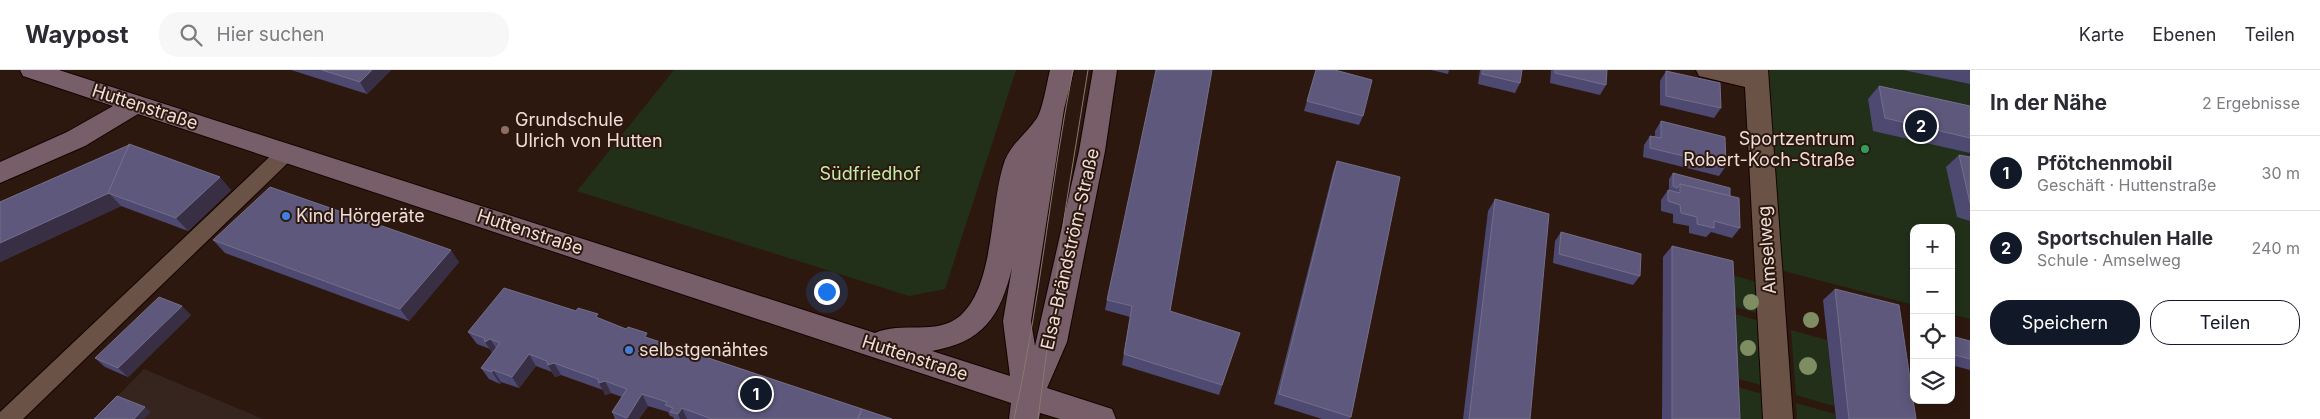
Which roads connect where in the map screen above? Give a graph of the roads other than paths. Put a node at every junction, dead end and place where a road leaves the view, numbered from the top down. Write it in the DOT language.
graph roads {
  1 [pos="32,70"];
  2 [pos="1062,70"];
  3 [pos="1106,70"];
  4 [pos="1708,70"];
  5 [pos="1756,76"];
  6 [pos="135,104"];
  7 [pos="1050,119"];
  8 [pos="287,152"];
  9 [pos="0,173"];
  10 [pos="862,341"];
  11 [pos="1026,407"];
  12 [pos="8,419"];
  13 [pos="1100,419"];
  14 [pos="1778,419"];
  1 -- 6 [label="street, Huttenstraße"];
  2 -- 7 [label="street, Elsa-Brändström-Straße"];
  3 -- 11 [label="street, Elsa-Brändström-Straße"];
  4 -- 5 [label="street, Amselweg"];
  5 -- 14 [label="street, Amselweg"];
  6 -- 8 [label="street, Huttenstraße"];
  6 -- 9 [label="street"];
  7 -- 10 [label="street"];
  7 -- 11 [label="street, Elsa-Brändström-Straße"];
  8 -- 10 [label="street, Huttenstraße"];
  8 -- 12 [label="lane"];
  10 -- 11 [label="street, Huttenstraße"];
  11 -- 13 [label="street, Huttenstraße"];
}
